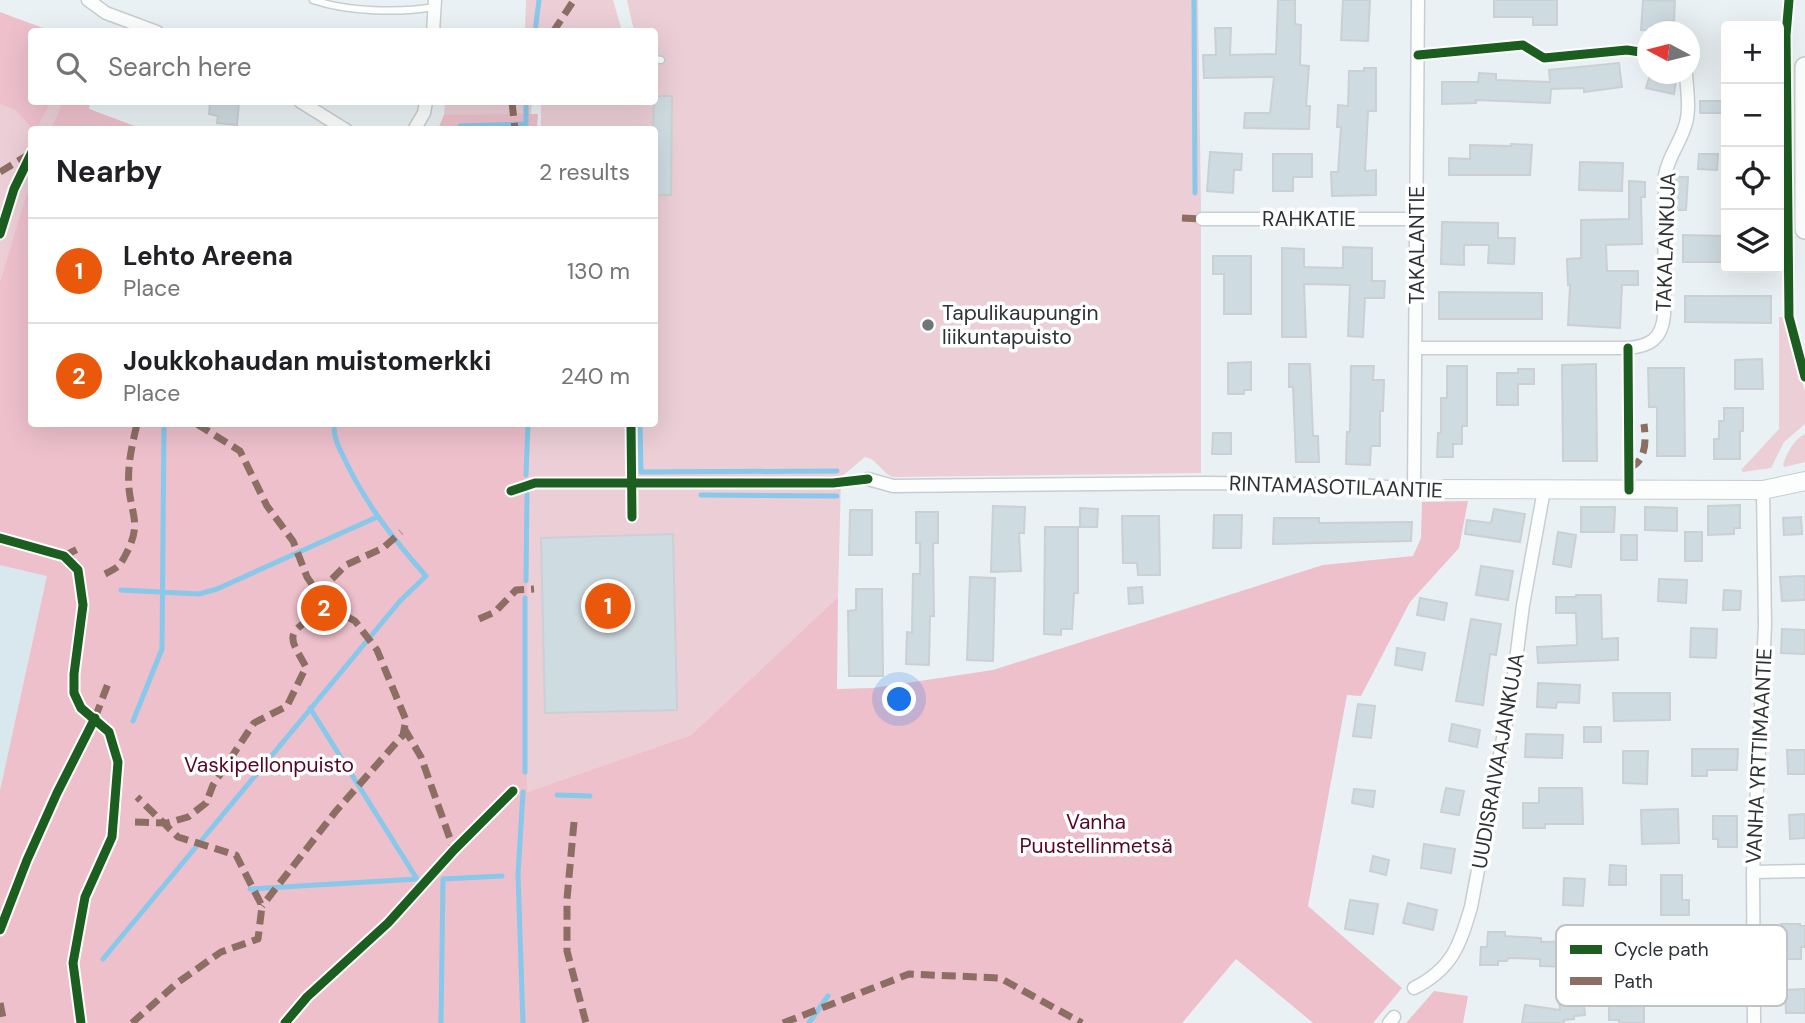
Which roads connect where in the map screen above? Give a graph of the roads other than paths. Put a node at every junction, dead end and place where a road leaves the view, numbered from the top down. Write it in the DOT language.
graph roads {
  1 [pos="88,0"];
  2 [pos="313,0"];
  3 [pos="1418,0"];
  4 [pos="435,3"];
  5 [pos="146,28"];
  6 [pos="433,28"];
  7 [pos="1805,67"];
  8 [pos="1686,84"];
  9 [pos="306,105"];
  10 [pos="425,105"];
  11 [pos="340,126"];
  12 [pos="416,126"];
  13 [pos="1202,219"];
  14 [pos="1417,219"];
  15 [pos="1805,229"];
  16 [pos="1416,348"];
  17 [pos="867,479"];
  18 [pos="1805,481"];
  19 [pos="1414,489"];
  20 [pos="1763,489"];
  21 [pos="1544,490"];
  22 [pos="1805,871"];
  23 [pos="1753,873"];
  24 [pos="1753,925"];
  25 [pos="1414,988"];
  1 -- 5 [label="street"];
  2 -- 4 [label="lane"];
  3 -- 14 [label="street, TAKALANTIE"];
  4 -- 6 [label="street"];
  7 -- 15 [label="main road"];
  8 -- 16 [label="street, TAKALANKUJA"];
  9 -- 11 [label="street"];
  10 -- 12 [label="street"];
  13 -- 14 [label="street, RAHKATIE"];
  14 -- 16 [label="street, TAKALANTIE"];
  16 -- 19 [label="street, TAKALANTIE"];
  17 -- 19 [label="street, RINTAMASOTILAANTIE"];
  18 -- 20 [label="street, RINTAMASOTILAANTIE"];
  19 -- 21 [label="street, RINTAMASOTILAANTIE"];
  20 -- 21 [label="street, RINTAMASOTILAANTIE"];
  20 -- 23 [label="street, VANHA YRTTIMAANTIE"];
  21 -- 25 [label="street, UUDISRAIVAAJANKUJA"];
  22 -- 23 [label="street"];
  23 -- 24 [label="street, VANHA YRTTIMAANTIE"];
}
